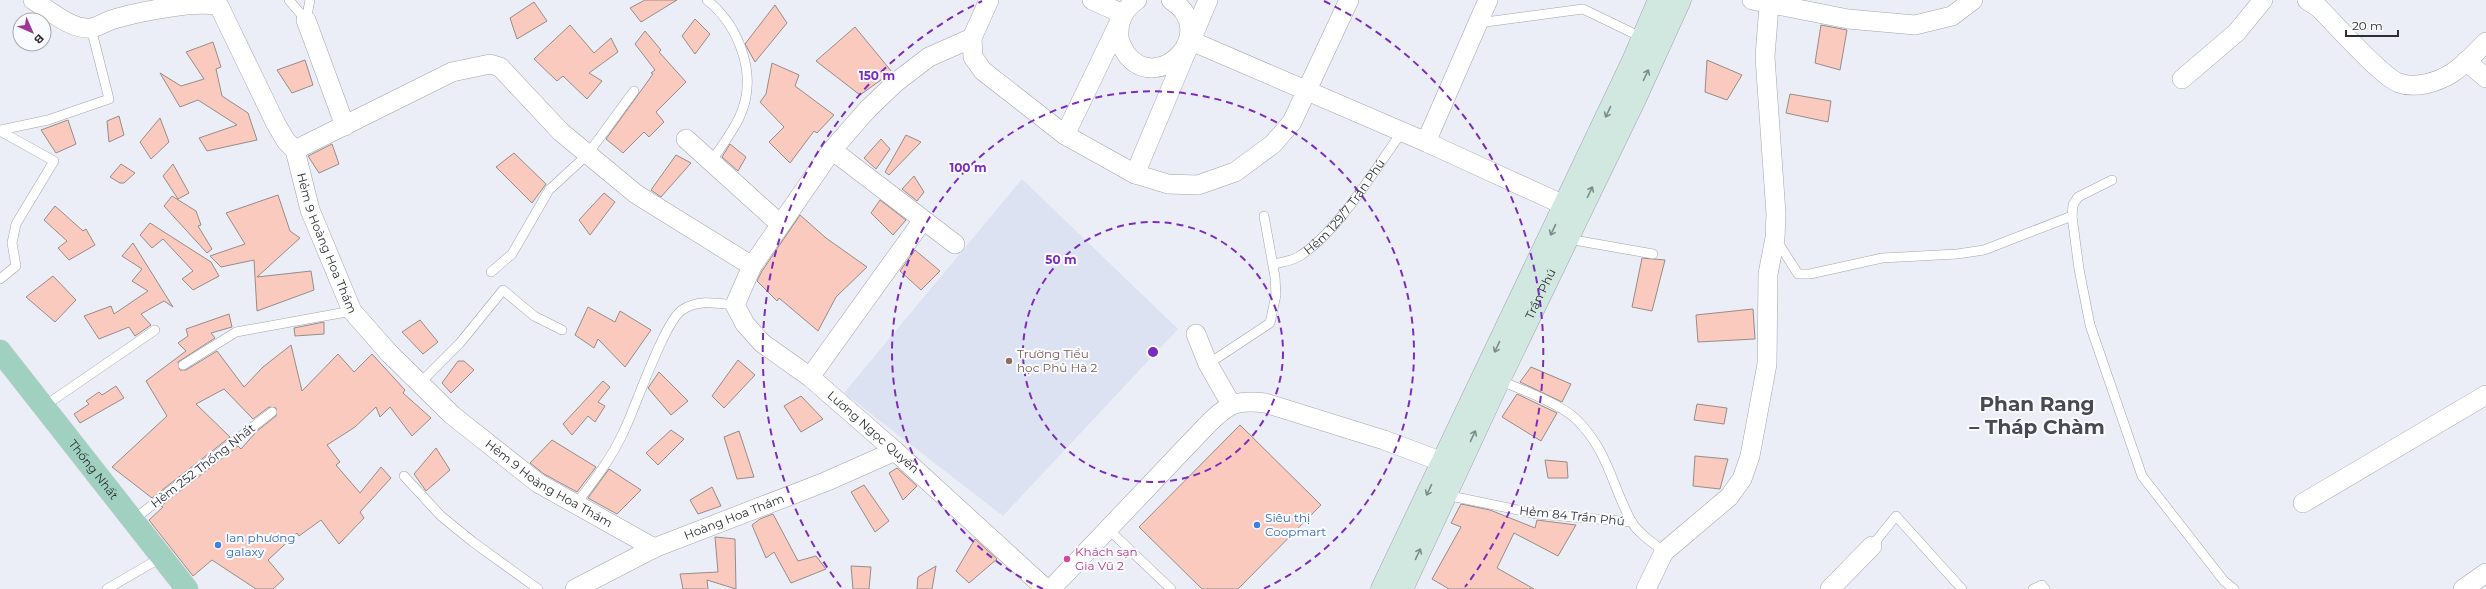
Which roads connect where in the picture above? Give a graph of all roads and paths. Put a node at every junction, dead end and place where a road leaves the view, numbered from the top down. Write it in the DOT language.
graph roads {
  1 [pos="33,0"];
  2 [pos="289,0"];
  3 [pos="310,0"];
  4 [pos="707,0"];
  5 [pos="989,0"];
  6 [pos="1092,0"];
  7 [pos="1137,0"];
  8 [pos="1171,0"];
  9 [pos="1208,0"];
  10 [pos="1349,0"];
  11 [pos="1488,0"];
  12 [pos="1659,0"];
  13 [pos="1680,0"];
  14 [pos="1973,0"];
  15 [pos="2263,0"];
  16 [pos="212,1"];
  17 [pos="1760,3"];
  18 [pos="2317,3"];
  19 [pos="1126,7"];
  20 [pos="306,20"];
  21 [pos="1478,24"];
  22 [pos="91,28"];
  23 [pos="972,38"];
  24 [pos="1643,38"];
  25 [pos="1189,40"];
  26 [pos="2486,42"];
  27 [pos="2466,61"];
  28 [pos="2486,78"];
  29 [pos="2182,79"];
  30 [pos="634,91"];
  31 [pos="1307,92"];
  32 [pos="345,126"];
  33 [pos="0,131"];
  34 [pos="1402,132"];
  35 [pos="1066,135"];
  36 [pos="686,139"];
  37 [pos="1426,142"];
  38 [pos="295,150"];
  39 [pos="832,150"];
  40 [pos="587,155"];
  41 [pos="711,162"];
  42 [pos="1135,174"];
  43 [pos="2112,180"];
  44 [pos="1572,209"];
  45 [pos="1264,216"];
  46 [pos="2072,216"];
  47 [pos="923,220"];
  48 [pos="780,224"];
  49 [pos="1568,238"];
  50 [pos="1775,238"];
  51 [pos="955,244"];
  52 [pos="1653,254"];
  53 [pos="1274,264"];
  54 [pos="752,266"];
  55 [pos="491,272"];
  56 [pos="0,278"];
  57 [pos="735,304"];
  58 [pos="352,311"];
  59 [pos="155,330"];
  60 [pos="562,330"];
  61 [pos="1196,334"];
  62 [pos="3,362"];
  63 [pos="1208,364"];
  64 [pos="183,365"];
  65 [pos="810,377"];
  66 [pos="1499,380"];
  67 [pos="420,384"];
  68 [pos="2486,395"];
  69 [pos="1231,404"];
  70 [pos="43,407"];
  71 [pos="272,412"];
  72 [pos="895,451"];
  73 [pos="1450,465"];
  74 [pos="404,476"];
  75 [pos="1446,495"];
  76 [pos="2303,503"];
  77 [pos="576,504"];
  78 [pos="133,520"];
  79 [pos="1632,522"];
  80 [pos="1107,528"];
  81 [pos="1872,546"];
  82 [pos="654,548"];
  83 [pos="1664,552"];
  84 [pos="162,557"];
  85 [pos="2486,573"];
  86 [pos="107,589"];
  87 [pos="187,589"];
  88 [pos="538,589"];
  89 [pos="575,589"];
  90 [pos="1046,589"];
  91 [pos="1050,589"];
  92 [pos="1171,589"];
  93 [pos="1382,589"];
  94 [pos="1402,589"];
  95 [pos="1646,589"];
  96 [pos="1830,589"];
  97 [pos="1962,589"];
  98 [pos="2033,589"];
  99 [pos="2045,589"];
  100 [pos="2234,589"];
  101 [pos="2463,589"];
  1 -- 22 [label="street, Hẻm 9 Hoàng Hoa Thám"];
  2 -- 20 [label="lane"];
  3 -- 20 [label="lane"];
  4 -- 41 [label="lane"];
  5 -- 23 [label="street"];
  6 -- 19 [label="street"];
  7 -- 19 [label="street"];
  8 -- 25 [label="street"];
  9 -- 25 [label="street"];
  10 -- 31 [label="street"];
  11 -- 21 [label="street"];
  12 -- 24 [label="main road, Trần Phú"];
  44 -- 13 [label="main road, Trần Phú, one-way"];
  14 -- 17 [label="street"];
  15 -- 29 [label="street"];
  16 -- 22 [label="street, Hẻm 9 Hoàng Hoa Thám"];
  16 -- 38 [label="street, Hẻm 9 Hoàng Hoa Thám"];
  17 -- 50 [label="street"];
  18 -- 27 [label="street"];
  19 -- 25 [label="street"];
  19 -- 35 [label="street"];
  20 -- 32 [label="street"];
  21 -- 24 [label="lane"];
  21 -- 37 [label="street"];
  22 -- 33 [label="lane"];
  23 -- 35 [label="street"];
  23 -- 39 [label="street"];
  24 -- 44 [label="main road, Trần Phú, one-way"];
  25 -- 31 [label="street"];
  25 -- 42 [label="street"];
  26 -- 27 [label="street"];
  27 -- 28 [label="street"];
  30 -- 40 [label="lane"];
  31 -- 34 [label="street"];
  31 -- 42 [label="street"];
  32 -- 38 [label="street"];
  32 -- 40 [label="street"];
  33 -- 56 [label="lane"];
  34 -- 37 [label="street"];
  34 -- 53 [label="lane, Hẻm 129/7 Trần Phú"];
  35 -- 42 [label="street"];
  36 -- 41 [label="street"];
  37 -- 44 [label="street"];
  38 -- 58 [label="street, Hẻm 9 Hoàng Hoa Thám"];
  39 -- 47 [label="street"];
  39 -- 48 [label="street"];
  40 -- 54 [label="street"];
  40 -- 55 [label="lane"];
  41 -- 48 [label="street"];
  43 -- 46 [label="lane"];
  44 -- 49 [label="main road, Trần Phú"];
  44 -- 73 [label="main road, Trần Phú, one-way"];
  45 -- 53 [label="lane"];
  46 -- 50 [label="lane"];
  46 -- 100 [label="lane"];
  47 -- 51 [label="street"];
  47 -- 65 [label="street"];
  48 -- 54 [label="street"];
  49 -- 52 [label="lane"];
  49 -- 66 [label="main road, Trần Phú"];
  50 -- 83 [label="street"];
  53 -- 63 [label="lane"];
  54 -- 57 [label="street"];
  57 -- 65 [label="street, Lương Ngọc Quyến"];
  57 -- 77 [label="lane"];
  58 -- 64 [label="lane"];
  58 -- 67 [label="street, Hẻm 9 Hoàng Hoa Thám"];
  59 -- 70 [label="lane"];
  60 -- 67 [label="lane"];
  61 -- 63 [label="street"];
  62 -- 70 [label="main road, Thống Nhất"];
  63 -- 69 [label="street"];
  65 -- 72 [label="street, Lương Ngọc Quyến"];
  73 -- 66 [label="main road, Trần Phú, one-way"];
  66 -- 79 [label="lane"];
  67 -- 77 [label="street, Hẻm 9 Hoàng Hoa Thám"];
  68 -- 76 [label="street"];
  69 -- 73 [label="street"];
  69 -- 80 [label="street"];
  70 -- 78 [label="main road, Thống Nhất"];
  71 -- 78 [label="lane, Hẻm 252 Thống Nhất"];
  72 -- 82 [label="street, Hoàng Hoa Thám"];
  72 -- 90 [label="street, Lương Ngọc Quyến"];
  73 -- 75 [label="main road, Trần Phú"];
  73 -- 93 [label="main road, Trần Phú, one-way"];
  74 -- 88 [label="lane"];
  75 -- 79 [label="lane, Hẻm 84 Trần Phú"];
  94 -- 75 [label="main road, Trần Phú, one-way"];
  77 -- 82 [label="street, Hẻm 9 Hoàng Hoa Thám"];
  78 -- 84 [label="main road, Thống Nhất"];
  79 -- 83 [label="lane, Hẻm 84 Trần Phú"];
  80 -- 91 [label="street"];
  80 -- 92 [label="lane"];
  81 -- 96 [label="street"];
  81 -- 97 [label="lane"];
  82 -- 89 [label="street, Hoàng Hoa Thám"];
  83 -- 95 [label="street"];
  84 -- 86 [label="lane"];
  84 -- 87 [label="main road, Thống Nhất"];
  85 -- 101 [label="street"];
  98 -- 99 [label="lane"];
}
